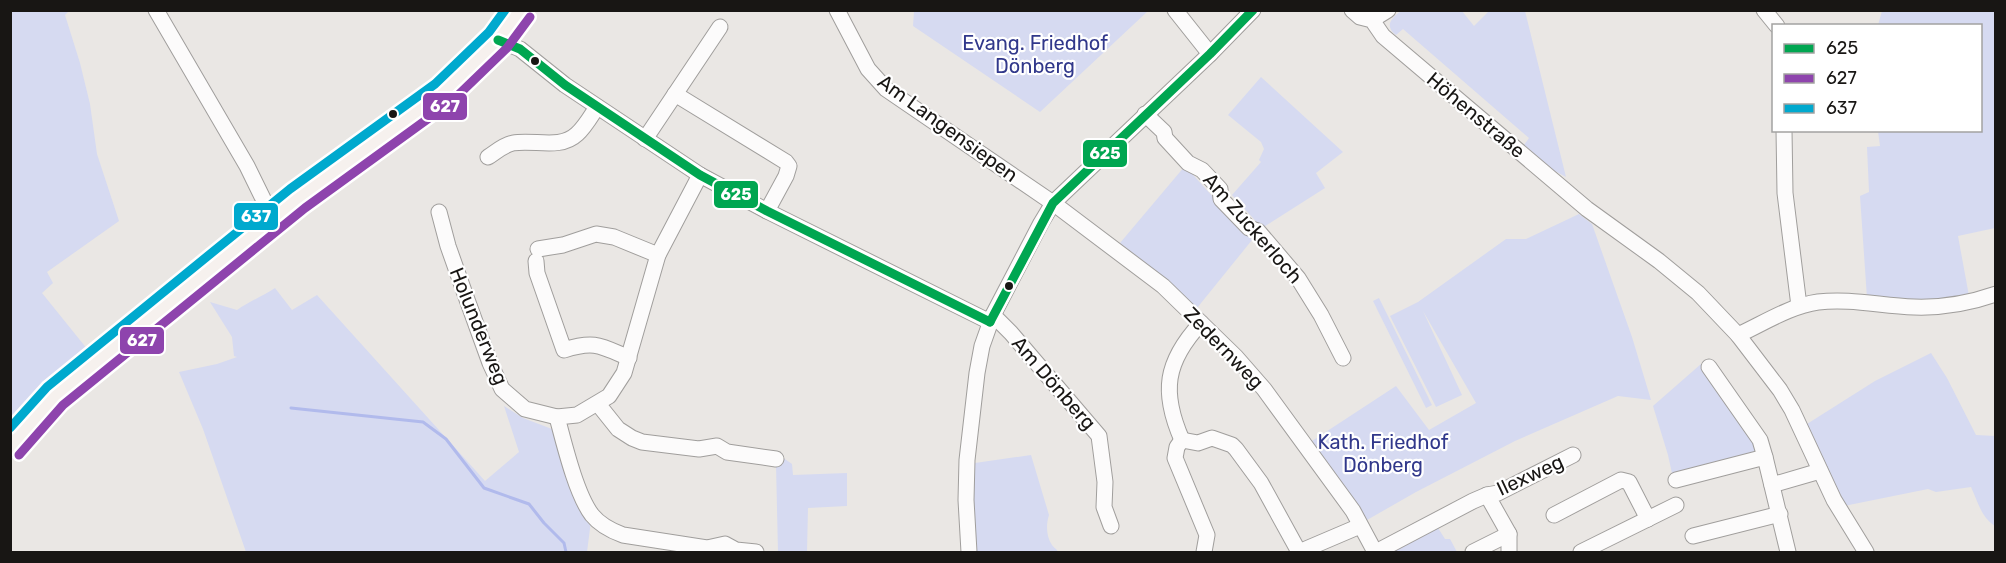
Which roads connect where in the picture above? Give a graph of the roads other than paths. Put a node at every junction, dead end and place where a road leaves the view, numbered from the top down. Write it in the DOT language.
graph roads {
  1 [pos="156,10"];
  2 [pos="520,10"];
  3 [pos="837,10"];
  4 [pos="1175,10"];
  5 [pos="1253,10"];
  6 [pos="1352,10"];
  7 [pos="1388,10"];
  8 [pos="1764,10"];
  9 [pos="1372,20"];
  10 [pos="1775,24"];
  11 [pos="720,27"];
  12 [pos="498,40"];
  13 [pos="1210,54"];
  14 [pos="675,94"];
  15 [pos="597,107"];
  16 [pos="1145,114"];
  17 [pos="1784,132"];
  18 [pos="645,139"];
  19 [pos="488,157"];
  20 [pos="700,175"];
  21 [pos="1053,203"];
  22 [pos="766,211"];
  23 [pos="439,212"];
  24 [pos="273,219"];
  25 [pos="658,255"];
  26 [pos="1995,294"];
  27 [pos="1799,306"];
  28 [pos="992,319"];
  29 [pos="1201,323"];
  30 [pos="1738,336"];
  31 [pos="629,358"];
  32 [pos="1343,358"];
  33 [pos="1709,367"];
  34 [pos="598,404"];
  35 [pos="557,417"];
  36 [pos="1182,440"];
  37 [pos="10,447"];
  38 [pos="1573,455"];
  39 [pos="1765,458"];
  40 [pos="776,459"];
  41 [pos="1820,471"];
  42 [pos="1676,480"];
  43 [pos="1772,485"];
  44 [pos="1487,495"];
  45 [pos="1676,505"];
  46 [pos="1780,514"];
  47 [pos="1554,515"];
  48 [pos="1648,519"];
  49 [pos="1112,526"];
  50 [pos="1360,526"];
  51 [pos="1509,534"];
  52 [pos="1693,536"];
  53 [pos="756,552"];
  54 [pos="969,552"];
  55 [pos="1204,552"];
  56 [pos="1299,552"];
  57 [pos="1375,552"];
  58 [pos="1473,552"];
  59 [pos="1509,552"];
  60 [pos="1581,552"];
  61 [pos="1788,552"];
  62 [pos="1866,552"];
  1 -- 24 [label="street"];
  2 -- 12 [label="main road"];
  3 -- 21 [label="street, Am Langensiepen"];
  4 -- 13 [label="street"];
  5 -- 13 [label="street, Am Dönberg"];
  6 -- 9 [label="street, Höhenstraße"];
  7 -- 9 [label="street"];
  8 -- 10 [label="street"];
  9 -- 30 [label="street, Höhenstraße"];
  11 -- 14 [label="street"];
  12 -- 15 [label="street"];
  12 -- 24 [label="main road"];
  13 -- 16 [label="street, Am Dönberg"];
  14 -- 18 [label="street"];
  14 -- 22 [label="street"];
  15 -- 18 [label="street"];
  15 -- 19 [label="street"];
  16 -- 21 [label="street, Am Dönberg"];
  16 -- 32 [label="street, Am Zuckerloch"];
  17 -- 27 [label="street"];
  18 -- 20 [label="street"];
  20 -- 22 [label="street"];
  20 -- 25 [label="street, Holunderweg"];
  21 -- 28 [label="street, Am Dönberg"];
  21 -- 29 [label="street, Zedernweg"];
  22 -- 28 [label="street"];
  23 -- 35 [label="street, Holunderweg"];
  24 -- 37 [label="main road"];
  25 -- 31 [label="street, Holunderweg"];
  25 -- 31 [label="street"];
  26 -- 27 [label="street"];
  27 -- 30 [label="street"];
  28 -- 49 [label="street, Am Dönberg"];
  28 -- 54 [label="street, Am Dönberg"];
  29 -- 36 [label="street"];
  29 -- 50 [label="street, Zedernweg"];
  30 -- 41 [label="street, Höhenstraße"];
  31 -- 34 [label="street, Holunderweg"];
  33 -- 39 [label="street"];
  34 -- 35 [label="street, Holunderweg"];
  34 -- 40 [label="street"];
  35 -- 53 [label="street"];
  36 -- 55 [label="street"];
  36 -- 56 [label="street"];
  38 -- 44 [label="street, Ilexweg"];
  39 -- 42 [label="street"];
  39 -- 43 [label="street"];
  41 -- 43 [label="street"];
  41 -- 62 [label="street, Höhenstraße"];
  43 -- 46 [label="street"];
  44 -- 51 [label="street, Ilexweg"];
  44 -- 57 [label="street, Ilexweg"];
  45 -- 48 [label="street"];
  46 -- 52 [label="street"];
  46 -- 61 [label="street"];
  47 -- 48 [label="street"];
  48 -- 60 [label="street"];
  50 -- 56 [label="street"];
  50 -- 57 [label="street, Zedernweg"];
  51 -- 58 [label="street"];
  51 -- 59 [label="street, Ilexweg"];
}
